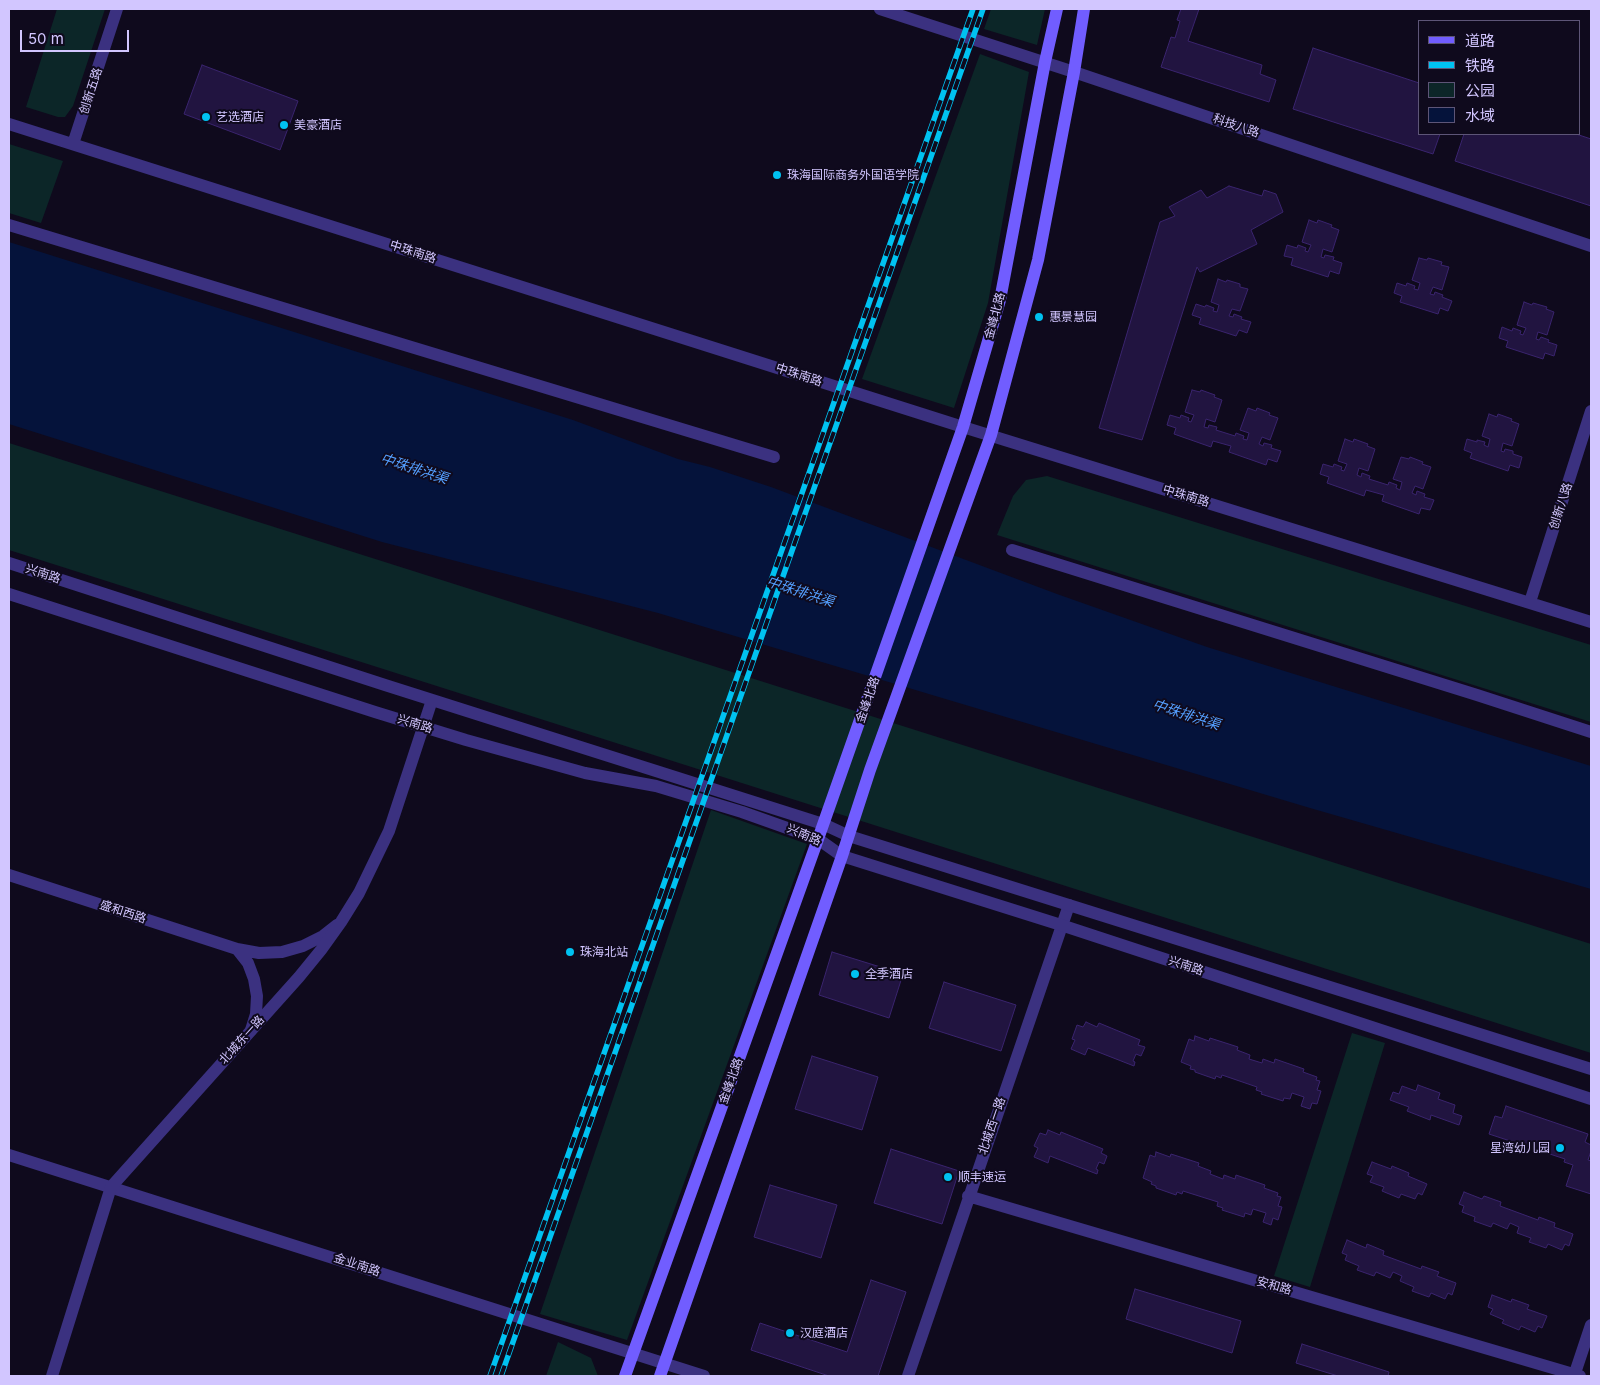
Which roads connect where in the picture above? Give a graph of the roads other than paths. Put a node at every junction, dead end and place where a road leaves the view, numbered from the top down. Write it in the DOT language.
graph roads {
  1 [pos="117,9"];
  2 [pos="880,9"];
  3 [pos="1057,9"];
  4 [pos="1084,9"];
  5 [pos="1045,62"];
  6 [pos="1074,72"];
  7 [pos="9,124"];
  8 [pos="73,144"];
  9 [pos="9,226"];
  10 [pos="1591,246"];
  11 [pos="1591,411"];
  12 [pos="963,427"];
  13 [pos="991,435"];
  14 [pos="774,457"];
  15 [pos="1012,550"];
  16 [pos="9,563"];
  17 [pos="9,594"];
  18 [pos="1530,602"];
  19 [pos="1591,622"];
  20 [pos="432,700"];
  21 [pos="423,727"];
  22 [pos="1591,732"];
  23 [pos="823,824"];
  24 [pos="849,836"];
  25 [pos="818,839"];
  26 [pos="842,856"];
  27 [pos="9,875"];
  28 [pos="1069,905"];
  29 [pos="341,922"];
  30 [pos="1061,926"];
  31 [pos="237,949"];
  32 [pos="251,1030"];
  33 [pos="1591,1069"];
  34 [pos="1591,1099"];
  35 [pos="9,1155"];
  36 [pos="111,1187"];
  37 [pos="968,1196"];
  38 [pos="1591,1325"];
  39 [pos="633,1353"];
  40 [pos="664,1364"];
  41 [pos="52,1376"];
  42 [pos="625,1376"];
  43 [pos="660,1376"];
  44 [pos="704,1376"];
  45 [pos="908,1376"];
  46 [pos="1576,1376"];
  1 -- 8 [label="street, 创新五路"];
  2 -- 5 [label="street, 科技八路"];
  3 -- 5 [label="main road, 金峰北路"];
  4 -- 6 [label="main road, 金峰北路"];
  5 -- 6 [label="street, 科技八路"];
  5 -- 12 [label="main road, 金峰北路"];
  6 -- 10 [label="street, 科技八路"];
  6 -- 13 [label="main road, 金峰北路"];
  7 -- 8 [label="street, 中珠南路"];
  8 -- 12 [label="street, 中珠南路"];
  9 -- 14 [label="street"];
  11 -- 18 [label="street, 创新八路"];
  12 -- 13 [label="street, 中珠南路"];
  12 -- 23 [label="main road, 金峰北路"];
  13 -- 18 [label="street, 中珠南路"];
  13 -- 24 [label="main road, 金峰北路"];
  15 -- 22 [label="street"];
  16 -- 20 [label="street, 兴南路"];
  17 -- 21 [label="street, 兴南路"];
  18 -- 19 [label="street, 中珠南路"];
  20 -- 21 [label="street, 北城东一路"];
  20 -- 23 [label="street, 兴南路"];
  21 -- 25 [label="street, 兴南路"];
  21 -- 29 [label="street, 北城东一路"];
  23 -- 24 [label="street, 兴南路"];
  23 -- 25 [label="main road, 金峰北路"];
  24 -- 26 [label="main road, 金峰北路"];
  24 -- 28 [label="street, 兴南路"];
  25 -- 26 [label="street, 兴南路"];
  25 -- 39 [label="main road, 金峰北路"];
  26 -- 30 [label="street, 兴南路"];
  26 -- 40 [label="main road, 金峰北路"];
  27 -- 31 [label="street, 盛和西路"];
  28 -- 30 [label="street, 北城西一路"];
  28 -- 33 [label="street, 兴南路"];
  29 -- 31 [label="street, 盛和西路"];
  29 -- 32 [label="street, 北城东一路"];
  30 -- 34 [label="street, 兴南路"];
  30 -- 37 [label="street, 北城西一路"];
  31 -- 32 [label="street"];
  32 -- 36 [label="street, 北城东一路"];
  35 -- 36 [label="street, 金业南路"];
  36 -- 39 [label="street, 金业南路"];
  36 -- 41 [label="street, 北城东一路"];
  37 -- 45 [label="street, 北城西一路"];
  37 -- 46 [label="street, 安和路"];
  38 -- 46 [label="street"];
  39 -- 40 [label="street, 金业南路"];
  39 -- 42 [label="main road, 金峰北路"];
  40 -- 43 [label="main road, 金峰北路"];
  40 -- 44 [label="street, 金业南路"];
}
